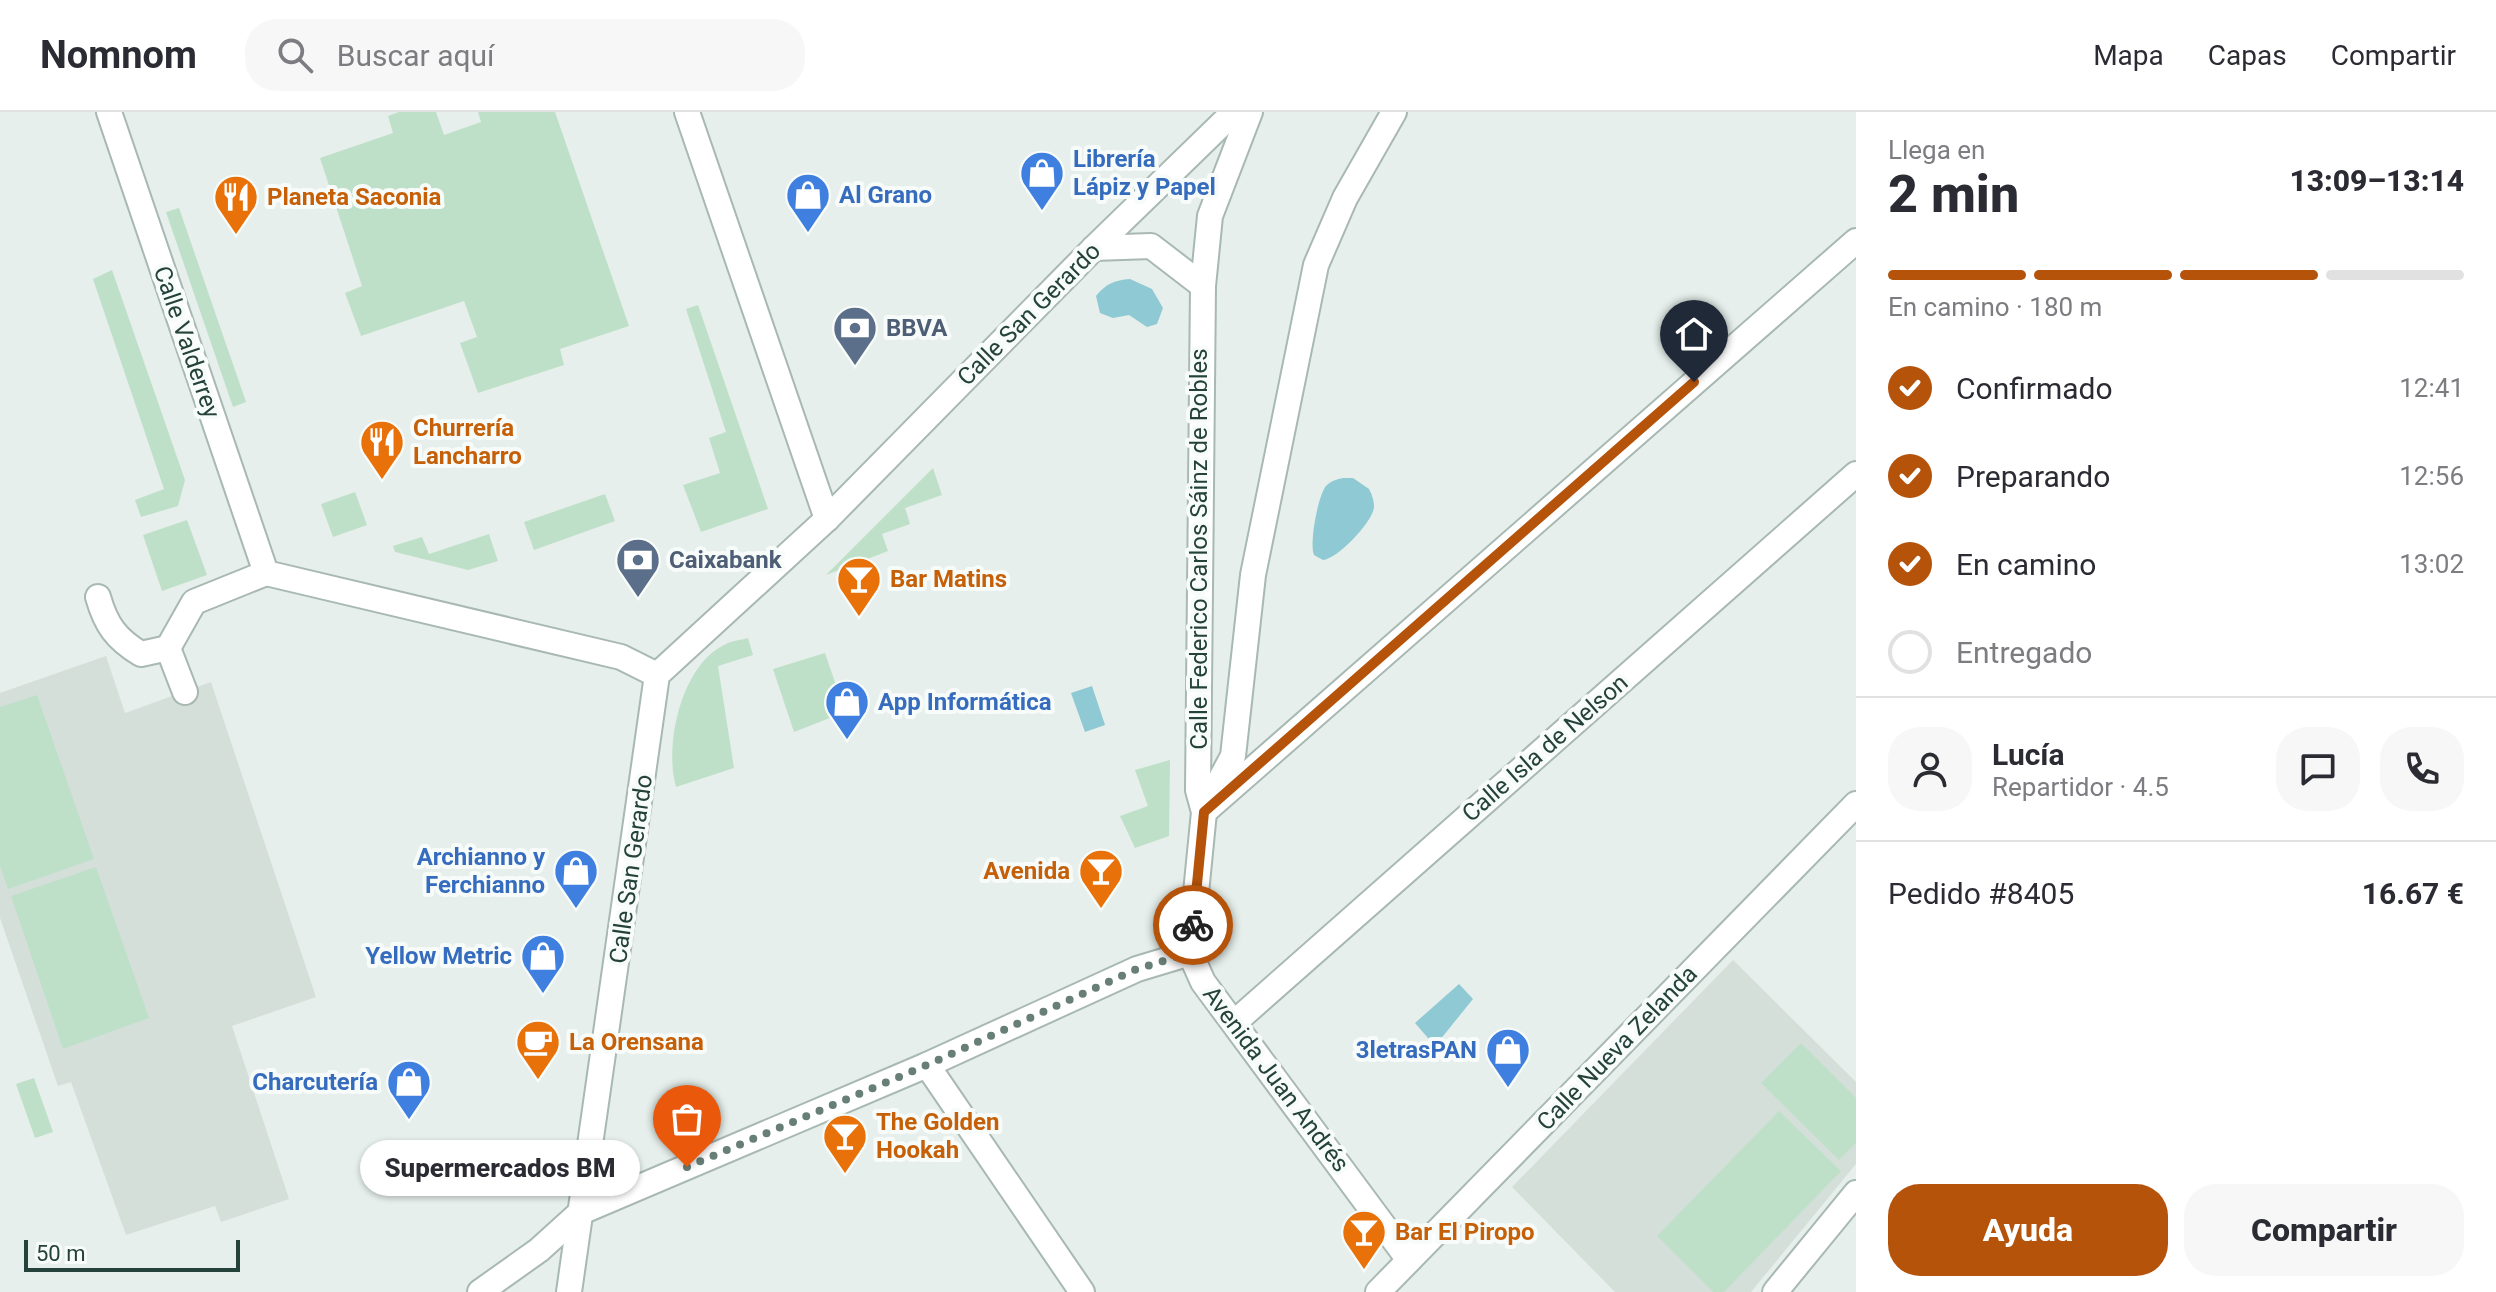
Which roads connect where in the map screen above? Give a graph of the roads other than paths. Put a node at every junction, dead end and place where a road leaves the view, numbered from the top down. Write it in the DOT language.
graph roads {
  1 [pos="109,112"];
  2 [pos="687,112"];
  3 [pos="1234,112"];
  4 [pos="1250,112"];
  5 [pos="1394,112"];
  6 [pos="1856,241"];
  7 [pos="1094,248"];
  8 [pos="1203,286"];
  9 [pos="1856,474"];
  10 [pos="827,519"];
  11 [pos="266,573"];
  12 [pos="98,597"];
  13 [pos="168,648"];
  14 [pos="664,669"];
  15 [pos="185,692"];
  16 [pos="1856,804"];
  17 [pos="1204,812"];
  18 [pos="1190,953"];
  19 [pos="1235,1022"];
  20 [pos="927,1065"];
  21 [pos="1856,1193"];
  22 [pos="581,1212"];
  23 [pos="1409,1260"];
  24 [pos="480,1292"];
  25 [pos="569,1292"];
  26 [pos="1082,1292"];
  27 [pos="1378,1292"];
  28 [pos="1775,1292"];
  1 -- 11 [label="street, Calle Valderrey"];
  2 -- 10 [label="street"];
  3 -- 7 [label="street, Calle San Gerardo"];
  4 -- 8 [label="street, Calle Federico Carlos Sáinz de Robles"];
  5 -- 17 [label="street, Calle Federico Carlos Sáinz de Robles"];
  6 -- 17 [label="street"];
  7 -- 8 [label="street"];
  7 -- 10 [label="street, Calle San Gerardo"];
  8 -- 17 [label="street, Calle Federico Carlos Sáinz de Robles"];
  9 -- 19 [label="street, Calle Isla de Nelson"];
  10 -- 14 [label="street, Calle San Gerardo"];
  11 -- 13 [label="street"];
  11 -- 14 [label="street"];
  12 -- 13 [label="street"];
  13 -- 15 [label="street"];
  14 -- 22 [label="street, Calle San Gerardo"];
  16 -- 23 [label="street, Calle Nueva Zelanda"];
  17 -- 18 [label="street, Calle Federico Carlos Sáinz de Robles"];
  18 -- 19 [label="street, Avenida Juan Andrés"];
  18 -- 20 [label="street"];
  19 -- 23 [label="street, Avenida Juan Andrés"];
  20 -- 22 [label="street"];
  20 -- 26 [label="street"];
  21 -- 28 [label="street"];
  22 -- 24 [label="street"];
  22 -- 25 [label="street, Calle San Gerardo"];
  23 -- 27 [label="street, Calle Nueva Zelanda"];
}
